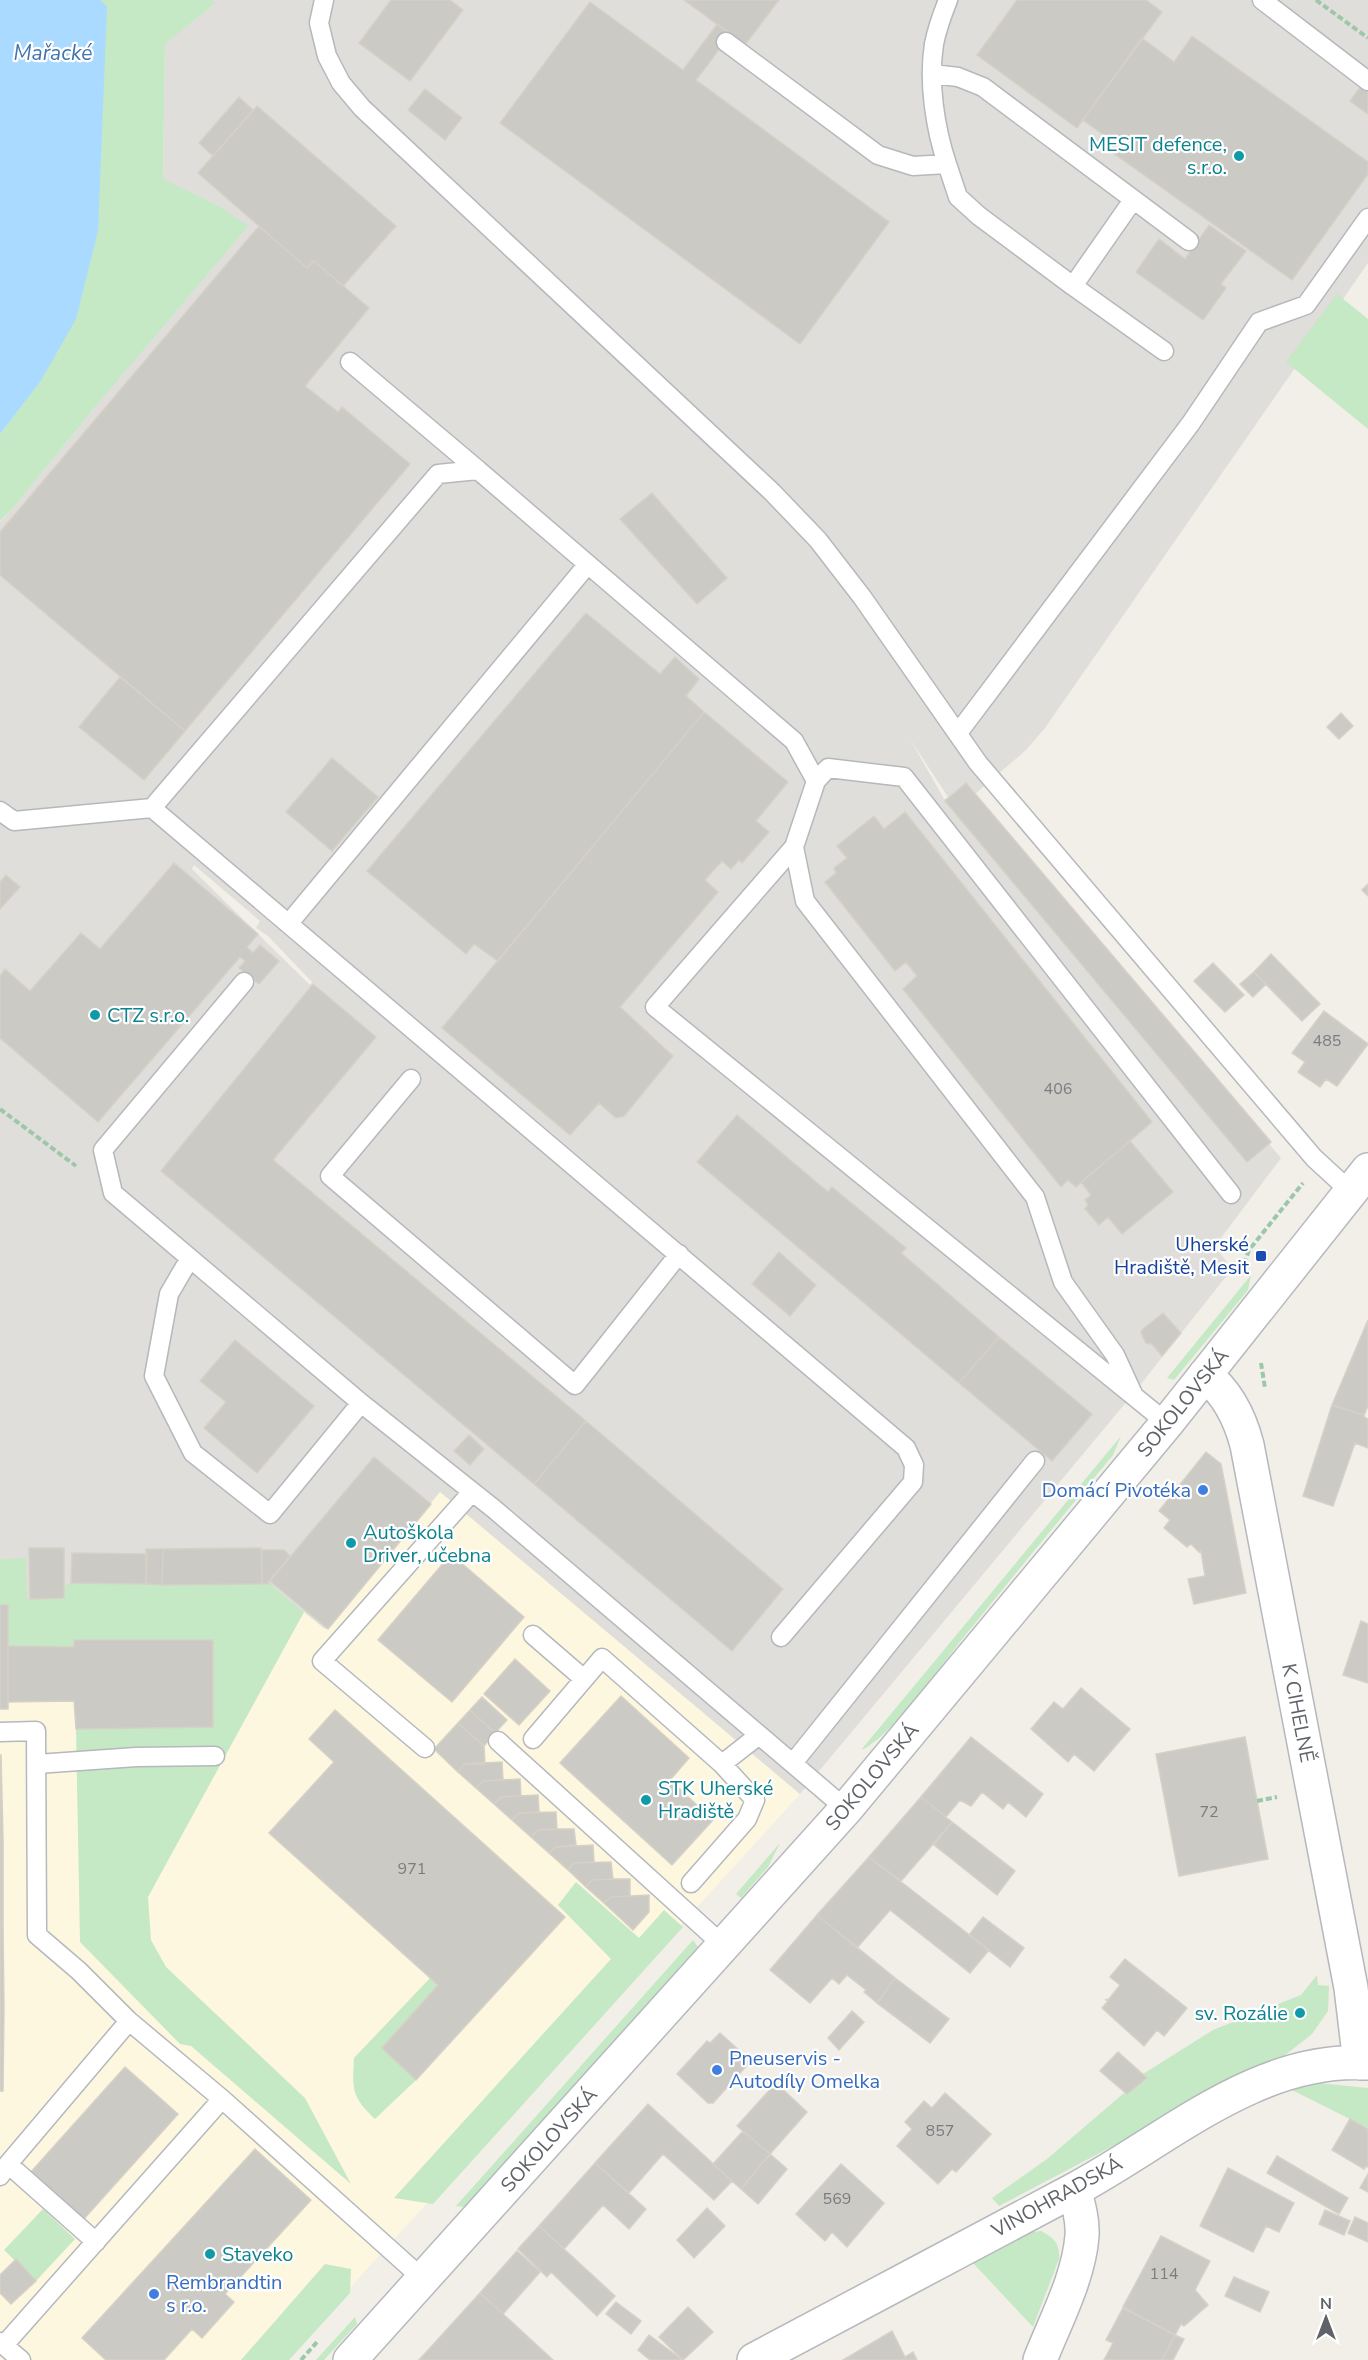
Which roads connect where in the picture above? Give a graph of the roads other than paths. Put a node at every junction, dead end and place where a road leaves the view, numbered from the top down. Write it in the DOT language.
graph roads {
  1 [pos="324,0"];
  2 [pos="948,0"];
  3 [pos="1262,0"];
  4 [pos="726,42"];
  5 [pos="933,74"];
  6 [pos="1368,81"];
  7 [pos="947,164"];
  8 [pos="1133,200"];
  9 [pos="1368,218"];
  10 [pos="1189,241"];
  11 [pos="1073,286"];
  12 [pos="1164,351"];
  13 [pos="350,362"];
  14 [pos="478,470"];
  15 [pos="588,564"];
  16 [pos="958,733"];
  17 [pos="816,782"];
  18 [pos="152,808"];
  19 [pos="0,811"];
  20 [pos="794,847"];
  21 [pos="288,923"];
  22 [pos="244,982"];
  23 [pos="411,1079"];
  24 [pos="1360,1181"];
  25 [pos="1231,1194"];
  26 [pos="680,1254"];
  27 [pos="190,1258"];
  28 [pos="1205,1375"];
  29 [pos="1133,1394"];
  30 [pos="361,1403"];
  31 [pos="1167,1423"];
  32 [pos="1035,1461"];
  33 [pos="472,1492"];
  34 [pos="533,1635"];
  35 [pos="781,1637"];
  36 [pos="584,1679"];
  37 [pos="0,1732"];
  38 [pos="759,1735"];
  39 [pos="533,1739"];
  40 [pos="498,1741"];
  41 [pos="425,1748"];
  42 [pos="216,1756"];
  43 [pos="793,1763"];
  44 [pos="37,1764"];
  45 [pos="722,1764"];
  46 [pos="846,1809"];
  47 [pos="690,1883"];
  48 [pos="724,1947"];
  49 [pos="129,2021"];
  50 [pos="1364,2063"];
  51 [pos="222,2100"];
  52 [pos="4,2170"];
  53 [pos="1074,2190"];
  54 [pos="96,2242"];
  55 [pos="423,2279"];
  56 [pos="2,2344"];
  57 [pos="21,2360"];
  58 [pos="350,2360"];
  59 [pos="754,2360"];
  60 [pos="1040,2360"];
  1 -- 16 [label="lane"];
  2 -- 5 [label="lane"];
  3 -- 6 [label="lane"];
  4 -- 7 [label="lane"];
  5 -- 7 [label="lane"];
  5 -- 8 [label="lane"];
  7 -- 11 [label="lane"];
  8 -- 10 [label="lane"];
  8 -- 11 [label="lane"];
  9 -- 16 [label="lane"];
  11 -- 12 [label="lane"];
  13 -- 14 [label="lane"];
  14 -- 15 [label="lane"];
  14 -- 18 [label="lane"];
  15 -- 17 [label="lane"];
  15 -- 21 [label="lane"];
  16 -- 24 [label="lane"];
  17 -- 20 [label="lane"];
  17 -- 25 [label="lane"];
  18 -- 19 [label="lane"];
  18 -- 21 [label="lane"];
  20 -- 29 [label="lane"];
  20 -- 29 [label="lane"];
  21 -- 26 [label="lane"];
  22 -- 27 [label="lane"];
  23 -- 26 [label="lane"];
  24 -- 28 [label="street, SOKOLOVSKÁ"];
  26 -- 35 [label="lane"];
  27 -- 30 [label="lane"];
  27 -- 30 [label="lane"];
  28 -- 31 [label="street, SOKOLOVSKÁ"];
  28 -- 50 [label="street, K CIHELNĚ"];
  29 -- 31 [label="lane"];
  30 -- 33 [label="lane"];
  31 -- 46 [label="street, SOKOLOVSKÁ"];
  32 -- 43 [label="lane"];
  33 -- 38 [label="lane"];
  33 -- 41 [label="lane"];
  34 -- 36 [label="lane"];
  36 -- 39 [label="lane"];
  36 -- 45 [label="lane"];
  37 -- 44 [label="lane"];
  38 -- 43 [label="lane"];
  38 -- 45 [label="lane"];
  40 -- 48 [label="lane"];
  42 -- 44 [label="lane"];
  43 -- 46 [label="lane"];
  44 -- 49 [label="lane"];
  45 -- 47 [label="lane"];
  46 -- 48 [label="street, SOKOLOVSKÁ"];
  48 -- 55 [label="street, SOKOLOVSKÁ"];
  49 -- 51 [label="lane"];
  49 -- 52 [label="lane"];
  50 -- 53 [label="street, VINOHRADSKÁ"];
  51 -- 54 [label="lane"];
  51 -- 55 [label="lane"];
  52 -- 54 [label="lane"];
  53 -- 59 [label="street, VINOHRADSKÁ"];
  53 -- 60 [label="street"];
  54 -- 56 [label="lane"];
  55 -- 58 [label="street, SOKOLOVSKÁ"];
  56 -- 57 [label="lane"];
}
